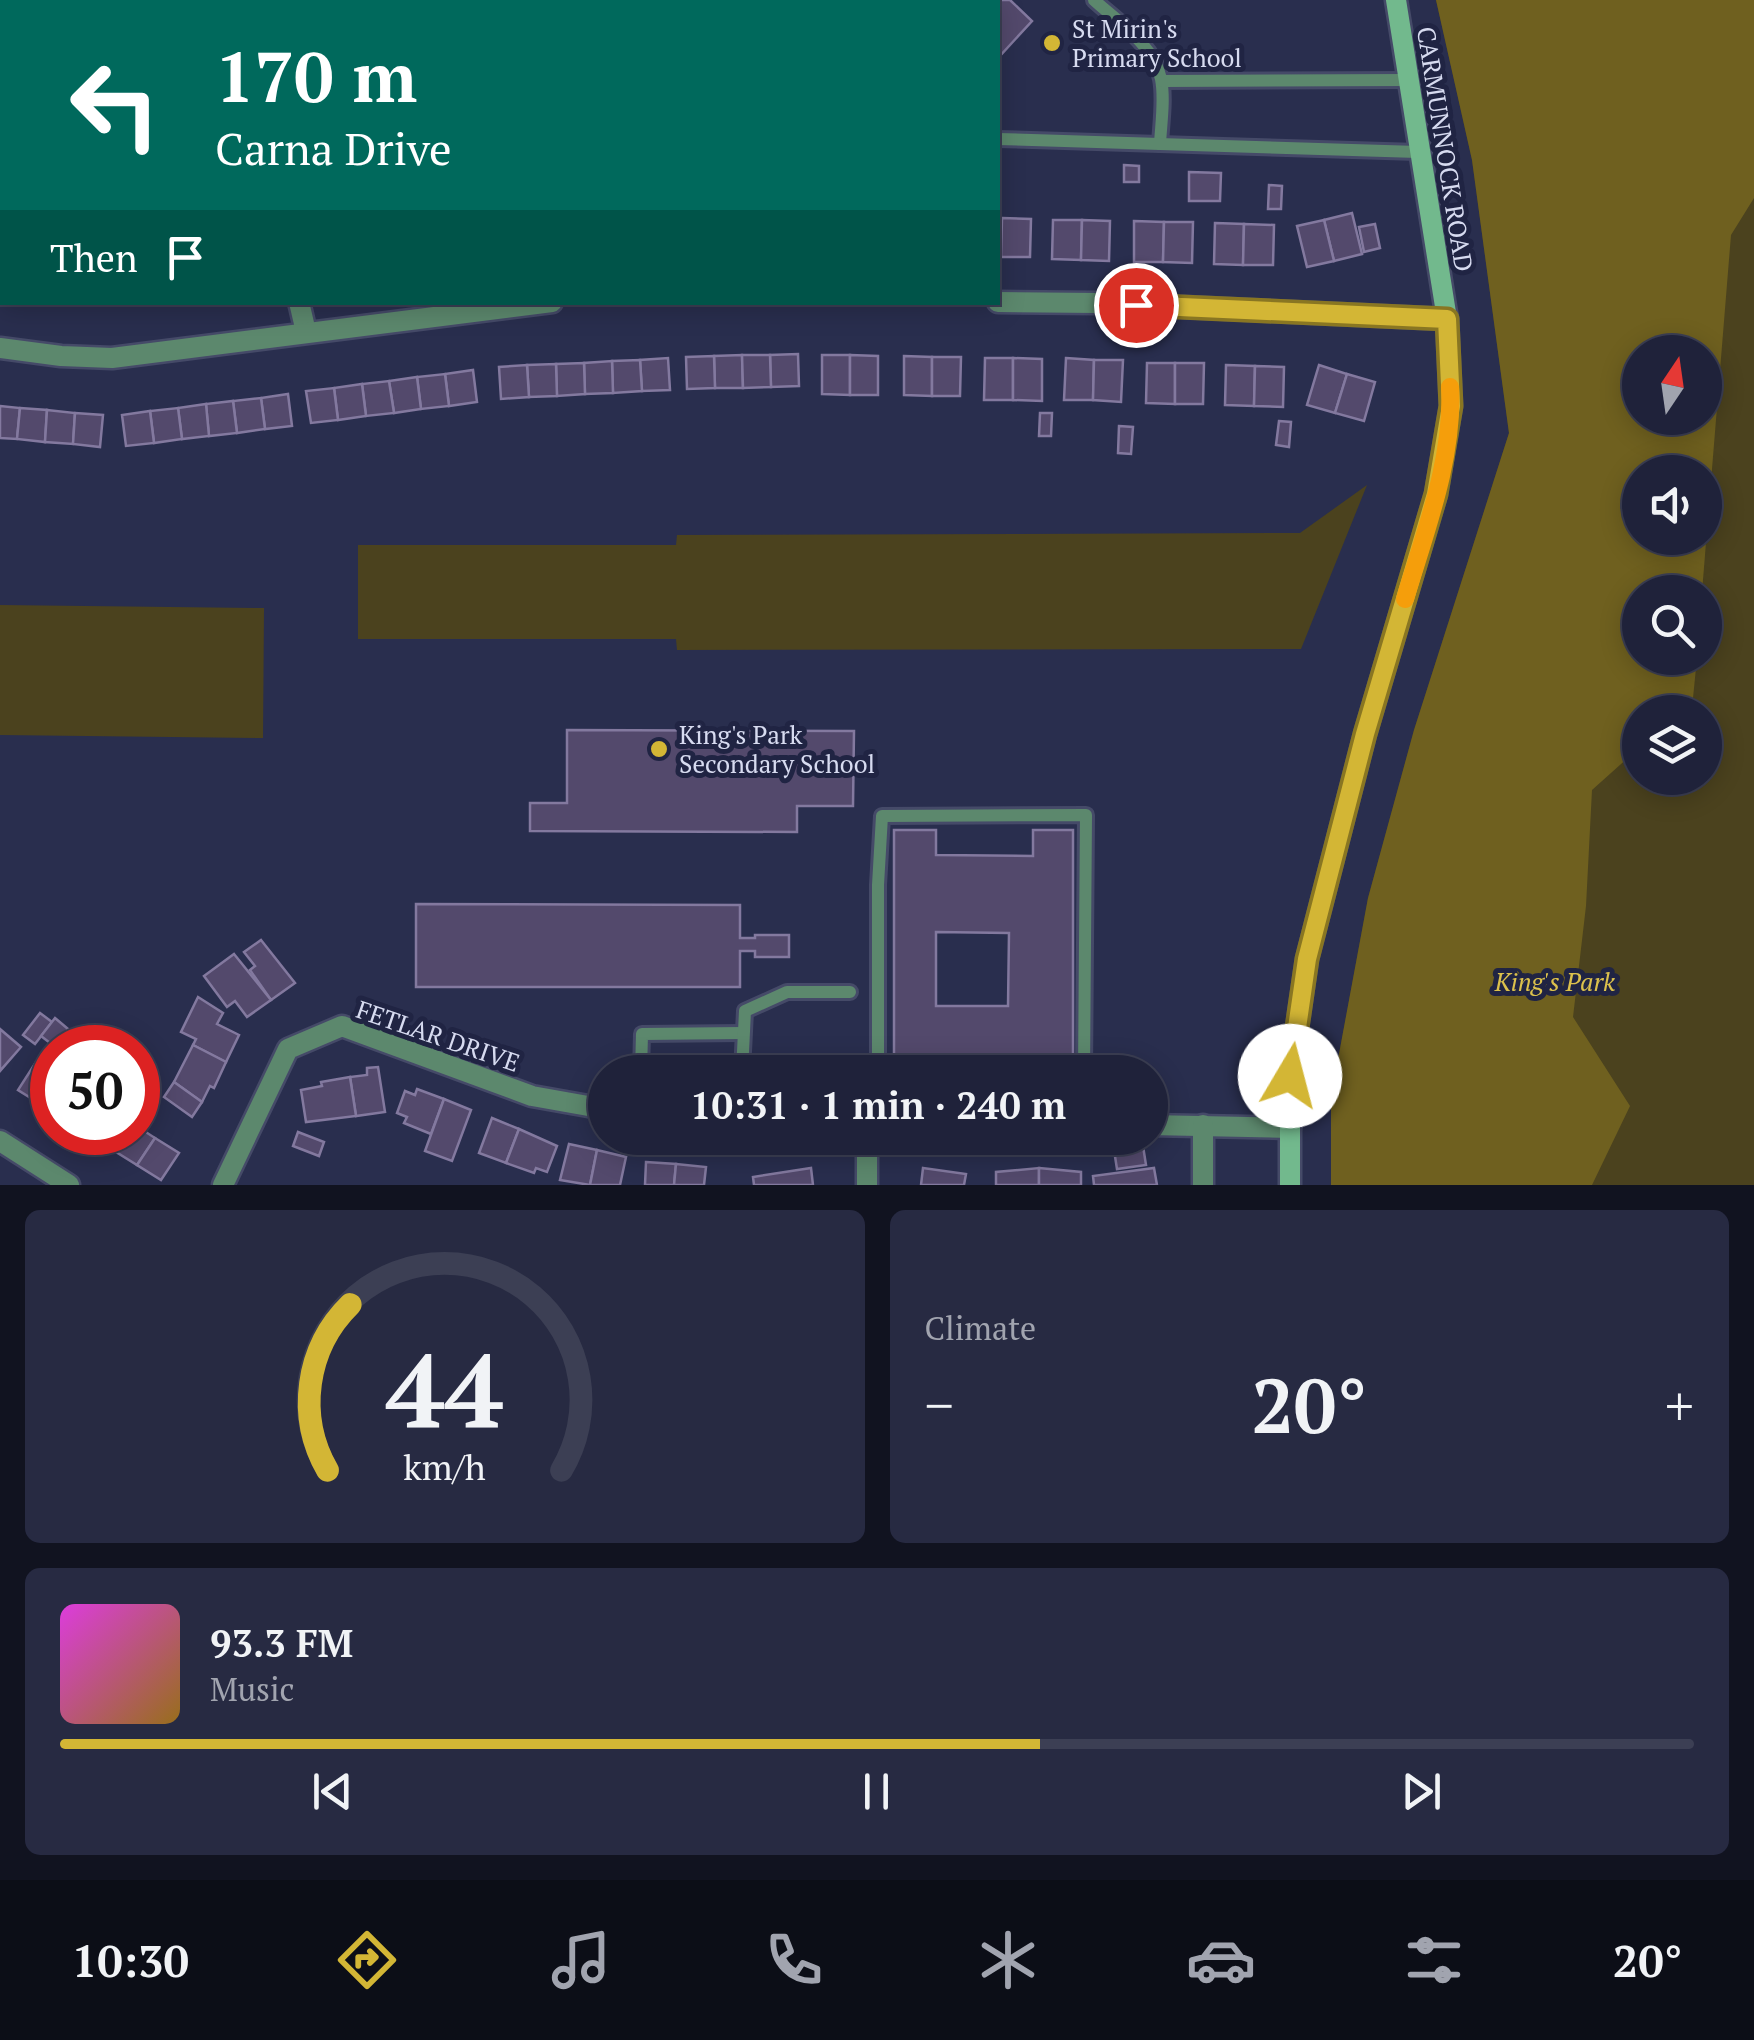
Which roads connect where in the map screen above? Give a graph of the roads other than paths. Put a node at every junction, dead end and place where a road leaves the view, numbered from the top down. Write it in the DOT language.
graph roads {
  1 [pos="1094,0"];
  2 [pos="1396,0"];
  3 [pos="1408,80"];
  4 [pos="1162,81"];
  5 [pos="1000,139"];
  6 [pos="1160,144"];
  7 [pos="1418,152"];
  8 [pos="1000,302"];
  9 [pos="300,305"];
  10 [pos="527,305"];
  11 [pos="1447,319"];
  12 [pos="306,332"];
  13 [pos="0,348"];
  14 [pos="850,992"];
  15 [pos="744,1033"];
  16 [pos="641,1055"];
  17 [pos="743,1055"];
  18 [pos="878,1055"];
  19 [pos="1084,1055"];
  20 [pos="588,1106"];
  21 [pos="1168,1125"];
  22 [pos="1203,1125"];
  23 [pos="1290,1128"];
  24 [pos="0,1141"];
  25 [pos="867,1155"];
  26 [pos="69,1185"];
  27 [pos="223,1185"];
  28 [pos="867,1185"];
  29 [pos="1203,1185"];
  30 [pos="1290,1185"];
  1 -- 4 [label="lane"];
  2 -- 3 [label="main road, CARMUNNOCK ROAD"];
  3 -- 4 [label="lane"];
  3 -- 7 [label="main road, CARMUNNOCK ROAD"];
  4 -- 6 [label="lane"];
  5 -- 6 [label="lane"];
  6 -- 7 [label="lane"];
  7 -- 11 [label="main road, CARMUNNOCK ROAD"];
  8 -- 11 [label="street"];
  9 -- 12 [label="street"];
  10 -- 12 [label="street"];
  11 -- 23 [label="main road, CARMUNNOCK ROAD"];
  12 -- 13 [label="street"];
  14 -- 15 [label="lane"];
  15 -- 16 [label="lane"];
  15 -- 17 [label="lane"];
  18 -- 19 [label="lane"];
  20 -- 27 [label="street, FETLAR DRIVE"];
  21 -- 22 [label="street"];
  22 -- 23 [label="street"];
  22 -- 29 [label="street"];
  23 -- 30 [label="main road, CARMUNNOCK ROAD"];
  24 -- 26 [label="street"];
  25 -- 28 [label="street"];
}
